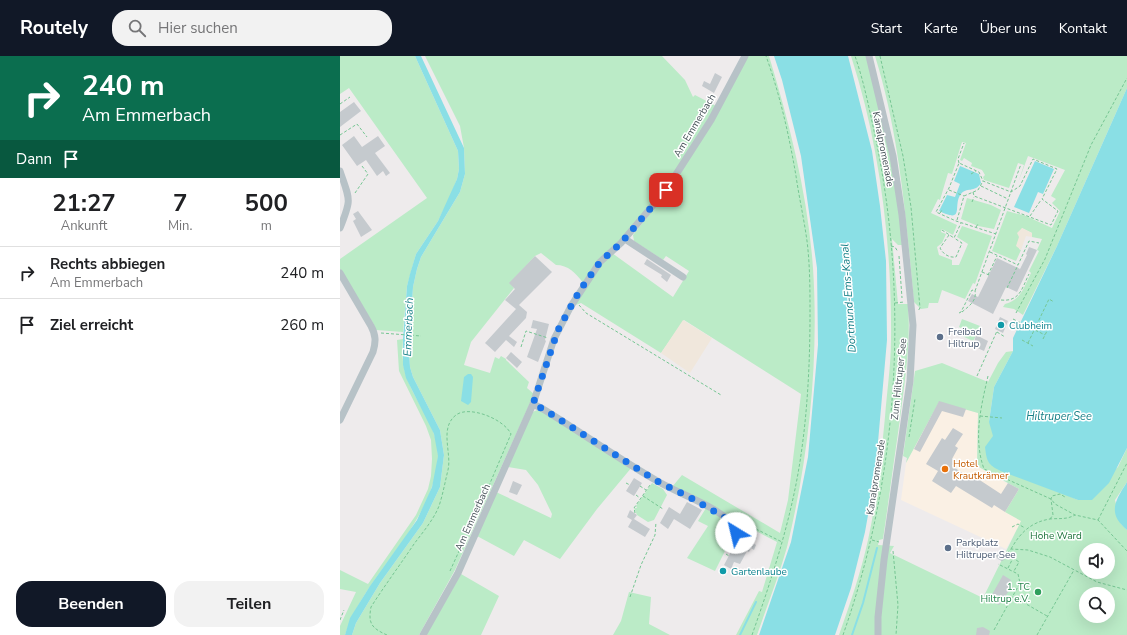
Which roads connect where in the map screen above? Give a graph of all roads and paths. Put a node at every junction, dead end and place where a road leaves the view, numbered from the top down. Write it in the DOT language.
graph roads {
  1 [pos="745,56"];
  2 [pos="766,56"];
  3 [pos="855,56"];
  4 [pos="869,56"];
  5 [pos="1127,78"];
  6 [pos="350,97"];
  7 [pos="340,104"];
  8 [pos="340,135"];
  9 [pos="367,137"];
  10 [pos="964,143"];
  11 [pos="959,163"];
  12 [pos="1020,164"];
  13 [pos="362,166"];
  14 [pos="340,171"];
  15 [pos="976,171"];
  16 [pos="971,174"];
  17 [pos="983,181"];
  18 [pos="980,186"];
  19 [pos="949,190"];
  20 [pos="956,190"];
  21 [pos="973,192"];
  22 [pos="1011,192"];
  23 [pos="956,193"];
  24 [pos="349,196"];
  25 [pos="964,196"];
  26 [pos="974,196"];
  27 [pos="1008,199"];
  28 [pos="1042,200"];
  29 [pos="972,202"];
  30 [pos="992,204"];
  31 [pos="990,208"];
  32 [pos="1005,208"];
  33 [pos="942,210"];
  34 [pos="940,214"];
  35 [pos="1030,216"];
  36 [pos="956,221"];
  37 [pos="961,223"];
  38 [pos="978,224"];
  39 [pos="340,228"];
  40 [pos="976,228"];
  41 [pos="942,230"];
  42 [pos="996,234"];
  43 [pos="949,235"];
  44 [pos="954,238"];
  45 [pos="625,239"];
  46 [pos="1039,243"];
  47 [pos="892,246"];
  48 [pos="989,252"];
  49 [pos="997,256"];
  50 [pos="1018,265"];
  51 [pos="982,272"];
  52 [pos="340,273"];
  53 [pos="1029,274"];
  54 [pos="683,277"];
  55 [pos="1007,288"];
  56 [pos="975,291"];
  57 [pos="911,297"];
  58 [pos="576,298"];
  59 [pos="1002,300"];
  60 [pos="904,302"];
  61 [pos="1054,302"];
  62 [pos="895,303"];
  63 [pos="961,312"];
  64 [pos="959,313"];
  65 [pos="1016,313"];
  66 [pos="1013,320"];
  67 [pos="1034,330"];
  68 [pos="1048,330"];
  69 [pos="374,332"];
  70 [pos="1046,335"];
  71 [pos="421,336"];
  72 [pos="1004,337"];
  73 [pos="554,339"];
  74 [pos="1043,339"];
  75 [pos="1022,340"];
  76 [pos="1028,343"];
  77 [pos="1034,346"];
  78 [pos="521,347"];
  79 [pos="977,376"];
  80 [pos="988,376"];
  81 [pos="721,395"];
  82 [pos="533,404"];
  83 [pos="979,416"];
  84 [pos="1002,418"];
  85 [pos="340,420"];
  86 [pos="1127,463"];
  87 [pos="1127,465"];
  88 [pos="654,479"];
  89 [pos="626,483"];
  90 [pos="630,485"];
  91 [pos="640,486"];
  92 [pos="646,490"];
  93 [pos="636,495"];
  94 [pos="642,496"];
  95 [pos="1065,497"];
  96 [pos="483,498"];
  97 [pos="641,498"];
  98 [pos="1051,499"];
  99 [pos="663,509"];
  100 [pos="635,513"];
  101 [pos="1075,515"];
  102 [pos="738,520"];
  103 [pos="1050,520"];
  104 [pos="1098,520"];
  105 [pos="656,522"];
  106 [pos="1012,527"];
  107 [pos="1026,528"];
  108 [pos="468,532"];
  109 [pos="746,534"];
  110 [pos="749,535"];
  111 [pos="871,540"];
  112 [pos="732,542"];
  113 [pos="782,543"];
  114 [pos="886,543"];
  115 [pos="893,549"];
  116 [pos="1011,549"];
  117 [pos="1127,550"];
  118 [pos="726,554"];
  119 [pos="729,556"];
  120 [pos="1007,568"];
  121 [pos="1074,570"];
  122 [pos="450,572"];
  123 [pos="1014,572"];
  124 [pos="1127,590"];
  125 [pos="1013,596"];
  126 [pos="630,597"];
  127 [pos="344,610"];
  128 [pos="1048,616"];
  129 [pos="340,620"];
  130 [pos="994,630"];
  131 [pos="387,635"];
  132 [pos="423,635"];
  133 [pos="752,635"];
  134 [pos="843,635"];
  135 [pos="878,635"];
  136 [pos="896,635"];
  137 [pos="1037,635"];
  1 -- 45 [label="street, Am Emmerbach"];
  2 -- 113 [label="path"];
  3 -- 47 [label="path, Kanalpromenade"];
  4 -- 57 [label="street, Zum Hiltruper See"];
  5 -- 65 [label="path"];
  6 -- 7 [label="path"];
  8 -- 9 [label="path"];
  10 -- 11 [label="path"];
  11 -- 15 [label="path"];
  11 -- 34 [label="path"];
  12 -- 22 [label="path"];
  13 -- 24 [label="path"];
  14 -- 24 [label="street"];
  15 -- 16 [label="path"];
  15 -- 17 [label="path"];
  17 -- 18 [label="path"];
  17 -- 22 [label="path"];
  18 -- 21 [label="path"];
  18 -- 27 [label="path"];
  19 -- 23 [label="path"];
  20 -- 23 [label="path"];
  21 -- 25 [label="path"];
  21 -- 26 [label="path"];
  22 -- 27 [label="path"];
  22 -- 28 [label="path"];
  23 -- 25 [label="path"];
  24 -- 39 [label="street"];
  25 -- 36 [label="path"];
  26 -- 29 [label="path"];
  26 -- 30 [label="path"];
  27 -- 32 [label="path"];
  28 -- 35 [label="path"];
  28 -- 35 [label="path"];
  30 -- 31 [label="path"];
  30 -- 32 [label="path"];
  32 -- 35 [label="path"];
  32 -- 42 [label="path"];
  33 -- 34 [label="path"];
  34 -- 36 [label="path"];
  36 -- 37 [label="path"];
  37 -- 40 [label="path"];
  37 -- 44 [label="path"];
  38 -- 40 [label="path"];
  40 -- 42 [label="path"];
  41 -- 43 [label="path"];
  42 -- 48 [label="path"];
  43 -- 44 [label="path"];
  43 -- 44 [label="path"];
  45 -- 54 [label="street"];
  45 -- 58 [label="street, Am Emmerbach"];
  46 -- 50 [label="path"];
  47 -- 57 [label="path, Kanalpromenade"];
  47 -- 62 [label="path, Kanalpromenade"];
  48 -- 49 [label="path"];
  48 -- 51 [label="path"];
  49 -- 50 [label="path"];
  49 -- 51 [label="path"];
  50 -- 55 [label="path"];
  51 -- 56 [label="path"];
  52 -- 69 [label="street"];
  53 -- 59 [label="path"];
  56 -- 63 [label="path"];
  56 -- 63 [label="path"];
  57 -- 114 [label="street, Zum Hiltruper See"];
  58 -- 73 [label="street, Am Emmerbach"];
  58 -- 81 [label="path"];
  60 -- 62 [label="path"];
  61 -- 67 [label="path"];
  62 -- 111 [label="path, Kanalpromenade"];
  63 -- 64 [label="path"];
  66 -- 67 [label="path"];
  67 -- 70 [label="path"];
  67 -- 76 [label="path"];
  68 -- 70 [label="path"];
  69 -- 71 [label="path"];
  69 -- 85 [label="street"];
  70 -- 74 [label="path"];
  72 -- 79 [label="path"];
  73 -- 78 [label="path"];
  73 -- 82 [label="street, Am Emmerbach"];
  75 -- 76 [label="path"];
  76 -- 77 [label="path"];
  80 -- 83 [label="path"];
  82 -- 88 [label="street"];
  82 -- 132 [label="street, Am Emmerbach"];
  83 -- 84 [label="path"];
  83 -- 98 [label="path"];
  86 -- 87 [label="path"];
  87 -- 104 [label="path"];
  88 -- 92 [label="path"];
  88 -- 112 [label="street"];
  89 -- 90 [label="path"];
  91 -- 92 [label="path"];
  92 -- 94 [label="path"];
  93 -- 97 [label="path"];
  94 -- 97 [label="path"];
  94 -- 99 [label="path"];
  95 -- 98 [label="path"];
  96 -- 131 [label="path"];
  97 -- 100 [label="path"];
  98 -- 101 [label="path"];
  98 -- 103 [label="path"];
  101 -- 103 [label="path"];
  101 -- 104 [label="path"];
  102 -- 113 [label="path"];
  103 -- 107 [label="path"];
  104 -- 117 [label="path"];
  105 -- 126 [label="path"];
  106 -- 107 [label="path"];
  107 -- 116 [label="path"];
  108 -- 122 [label="path"];
  109 -- 110 [label="path"];
  111 -- 114 [label="path"];
  111 -- 134 [label="path, Kanalpromenade"];
  113 -- 133 [label="path"];
  114 -- 135 [label="street, Zum Hiltruper See"];
  115 -- 136 [label="path"];
  116 -- 120 [label="path"];
  116 -- 121 [label="path"];
  118 -- 119 [label="path"];
  120 -- 123 [label="path"];
  120 -- 123 [label="path"];
  121 -- 124 [label="path"];
  121 -- 128 [label="path"];
  123 -- 125 [label="path"];
  125 -- 128 [label="path"];
  125 -- 130 [label="path"];
  127 -- 129 [label="path"];
  128 -- 137 [label="path"];
}
